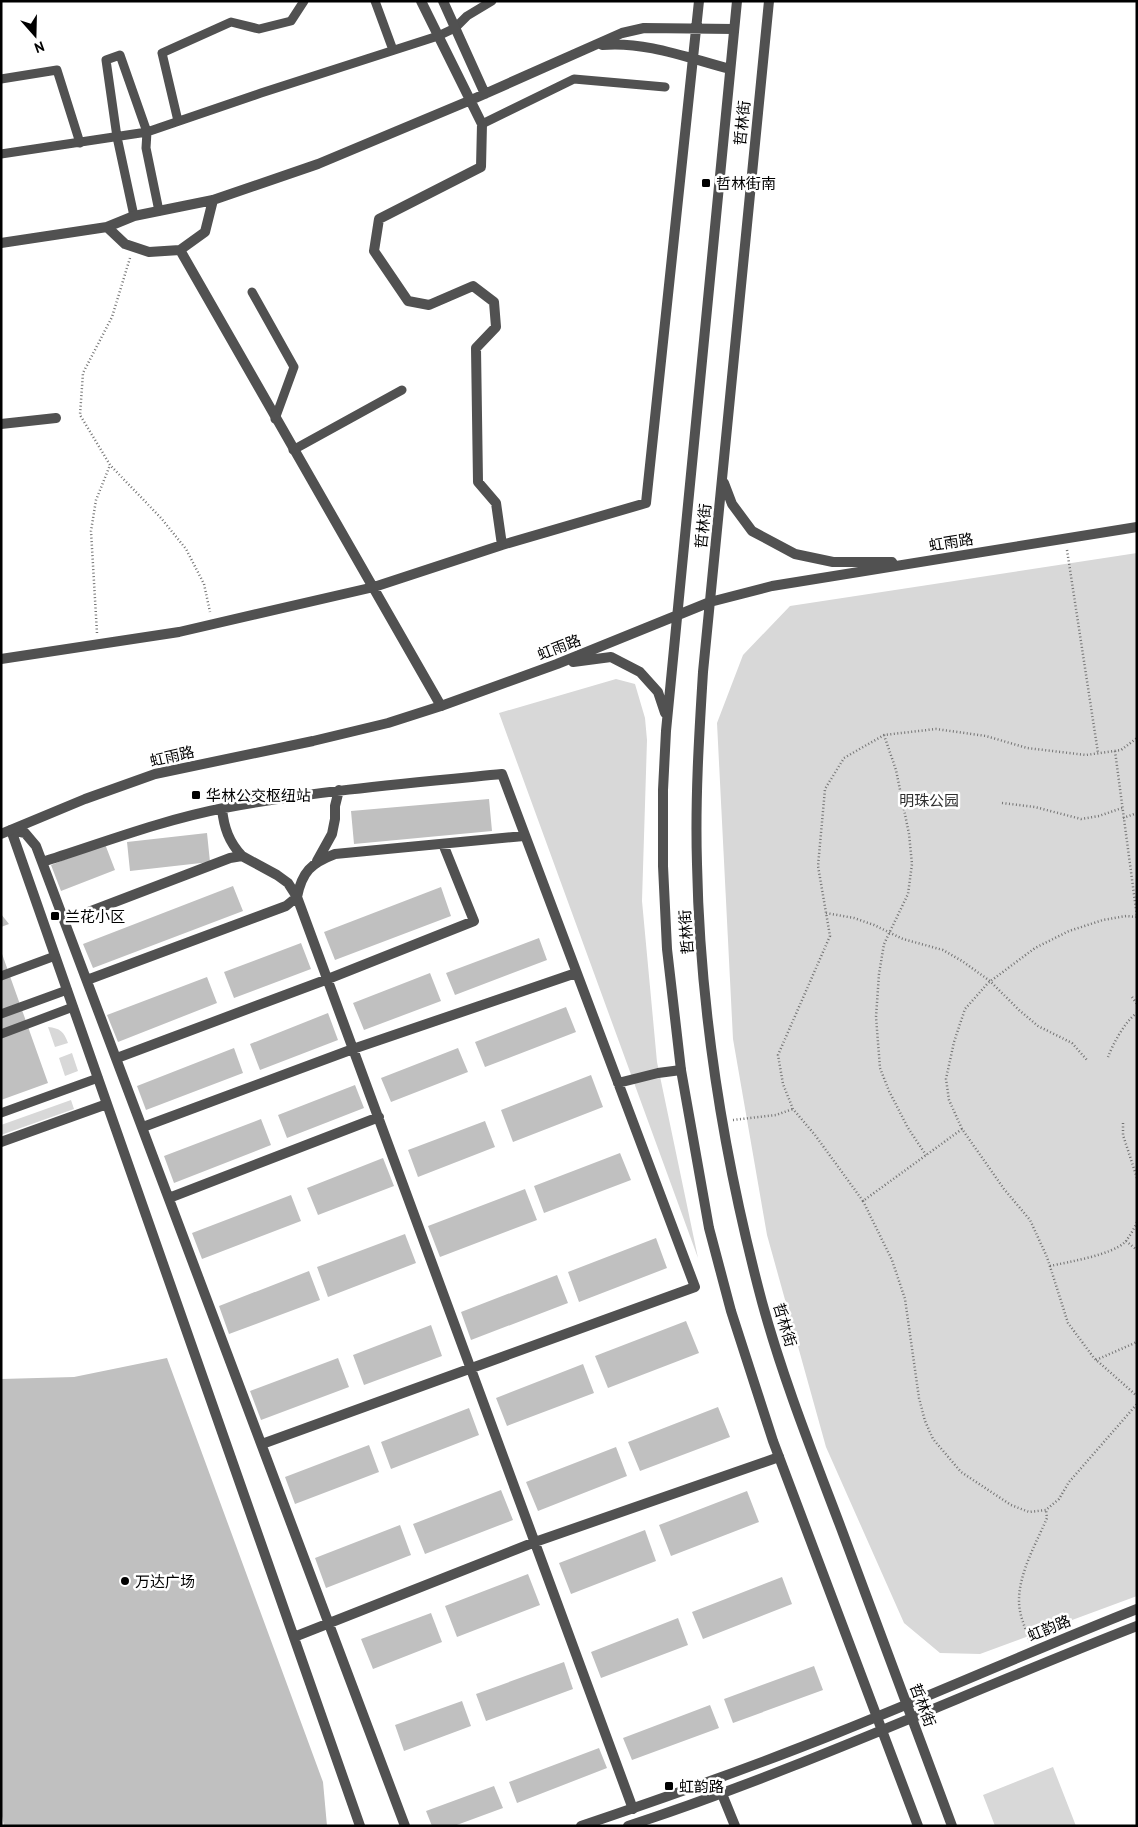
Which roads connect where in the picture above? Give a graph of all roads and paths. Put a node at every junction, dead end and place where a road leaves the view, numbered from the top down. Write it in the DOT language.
graph roads {
  1 [pos="304,1"];
  2 [pos="375,1"];
  3 [pos="421,1"];
  4 [pos="442,1"];
  5 [pos="492,1"];
  6 [pos="699,1"];
  7 [pos="736,1"];
  8 [pos="769,1"];
  9 [pos="455,28"];
  10 [pos="696,28"];
  11 [pos="734,29"];
  12 [pos="438,36"];
  13 [pos="593,45"];
  14 [pos="393,50"];
  15 [pos="692,59"];
  16 [pos="730,69"];
  17 [pos="1,79"];
  18 [pos="665,86"];
  19 [pos="485,94"];
  20 [pos="471,100"];
  21 [pos="178,121"];
  22 [pos="482,124"];
  23 [pos="147,132"];
  24 [pos="117,138"];
  25 [pos="80,143"];
  26 [pos="1,154"];
  27 [pos="213,200"];
  28 [pos="159,211"];
  29 [pos="134,216"];
  30 [pos="107,227"];
  31 [pos="1,243"];
  32 [pos="133,247"];
  33 [pos="180,250"];
  34 [pos="252,292"];
  35 [pos="402,390"];
  36 [pos="56,418"];
  37 [pos="276,418"];
  38 [pos="1,424"];
  39 [pos="293,450"];
  40 [pos="110,465"];
  41 [pos="722,478"];
  42 [pos="1137,527"];
  43 [pos="1065,539"];
  44 [pos="502,545"];
  45 [pos="923,562"];
  46 [pos="374,587"];
  47 [pos="710,602"];
  48 [pos="677,614"];
  49 [pos="213,625"];
  50 [pos="98,644"];
  51 [pos="1,659"];
  52 [pos="557,664"];
  53 [pos="441,706"];
  54 [pos="667,722"];
  55 [pos="884,735"];
  56 [pos="1137,738"];
  57 [pos="1114,751"];
  58 [pos="1098,753"];
  59 [pos="338,790"];
  60 [pos="1002,803"];
  61 [pos="222,808"];
  62 [pos="1122,808"];
  63 [pos="1137,813"];
  64 [pos="1124,818"];
  65 [pos="12,830"];
  66 [pos="1,834"];
  67 [pos="524,836"];
  68 [pos="442,844"];
  69 [pos="242,856"];
  70 [pos="42,862"];
  71 [pos="311,867"];
  72 [pos="280,876"];
  73 [pos="297,897"];
  74 [pos="826,913"];
  75 [pos="65,921"];
  76 [pos="890,933"];
  77 [pos="55,956"];
  78 [pos="576,973"];
  79 [pos="1,976"];
  80 [pos="328,979"];
  81 [pos="87,980"];
  82 [pos="990,981"];
  83 [pos="67,990"];
  84 [pos="1132,997"];
  85 [pos="1137,1004"];
  86 [pos="73,1007"];
  87 [pos="1137,1013"];
  88 [pos="1,1014"];
  89 [pos="1,1034"];
  90 [pos="354,1048"];
  91 [pos="1108,1057"];
  92 [pos="117,1058"];
  93 [pos="1088,1060"];
  94 [pos="681,1070"];
  95 [pos="98,1078"];
  96 [pos="618,1083"];
  97 [pos="107,1104"];
  98 [pos="793,1109"];
  99 [pos="1,1113"];
  100 [pos="379,1117"];
  101 [pos="722,1121"];
  102 [pos="1123,1123"];
  103 [pos="143,1127"];
  104 [pos="962,1129"];
  105 [pos="1,1142"];
  106 [pos="926,1155"];
  107 [pos="1137,1178"];
  108 [pos="169,1198"];
  109 [pos="863,1201"];
  110 [pos="1137,1222"];
  111 [pos="1126,1240"];
  112 [pos="1137,1250"];
  113 [pos="1050,1266"];
  114 [pos="1137,1342"];
  115 [pos="1096,1360"];
  116 [pos="472,1368"];
  117 [pos="1137,1396"];
  118 [pos="1137,1404"];
  119 [pos="262,1444"];
  120 [pos="779,1456"];
  121 [pos="1046,1510"];
  122 [pos="535,1542"];
  123 [pos="1137,1609"];
  124 [pos="330,1623"];
  125 [pos="1137,1626"];
  126 [pos="294,1637"];
  127 [pos="1033,1651"];
  128 [pos="906,1704"];
  129 [pos="877,1716"];
  130 [pos="912,1718"];
  131 [pos="882,1730"];
  132 [pos="722,1794"];
  133 [pos="633,1809"];
  134 [pos="360,1826"];
  135 [pos="405,1826"];
  136 [pos="581,1826"];
  137 [pos="628,1826"];
  138 [pos="735,1826"];
  139 [pos="918,1826"];
  140 [pos="952,1826"];
  1 -- 21 [label="lane"];
  2 -- 14 [label="lane"];
  3 -- 12 [label="street"];
  4 -- 9 [label="street"];
  5 -- 9 [label="lane"];
  6 -- 10 [label="street"];
  7 -- 11 [label="street, 哲林街"];
  8 -- 41 [label="street, 哲林街"];
  9 -- 12 [label="lane"];
  9 -- 19 [label="street"];
  10 -- 11 [label="street"];
  10 -- 13 [label="street"];
  10 -- 15 [label="street"];
  11 -- 16 [label="street, 哲林街"];
  12 -- 14 [label="lane"];
  12 -- 20 [label="street"];
  13 -- 15 [label="street"];
  13 -- 19 [label="street"];
  14 -- 21 [label="lane"];
  15 -- 16 [label="street"];
  15 -- 44 [label="street"];
  16 -- 48 [label="street, 哲林街"];
  17 -- 25 [label="lane"];
  18 -- 22 [label="lane"];
  19 -- 20 [label="street"];
  20 -- 22 [label="street"];
  20 -- 27 [label="street"];
  21 -- 23 [label="lane"];
  22 -- 44 [label="street"];
  23 -- 24 [label="lane"];
  23 -- 24 [label="lane"];
  23 -- 28 [label="lane"];
  24 -- 25 [label="lane"];
  24 -- 29 [label="lane"];
  25 -- 26 [label="lane"];
  27 -- 28 [label="street"];
  27 -- 33 [label="street"];
  28 -- 29 [label="street"];
  29 -- 30 [label="street"];
  30 -- 31 [label="street"];
  30 -- 32 [label="street"];
  32 -- 33 [label="street"];
  32 -- 40 [label="path"];
  33 -- 37 [label="street"];
  34 -- 37 [label="lane"];
  35 -- 39 [label="lane"];
  36 -- 38 [label="street"];
  37 -- 39 [label="street"];
  39 -- 46 [label="street"];
  40 -- 49 [label="path"];
  40 -- 50 [label="path"];
  41 -- 45 [label="street"];
  41 -- 47 [label="street, 哲林街"];
  42 -- 43 [label="street, 虹雨路"];
  43 -- 45 [label="street, 虹雨路"];
  43 -- 58 [label="path"];
  44 -- 46 [label="street"];
  45 -- 47 [label="street, 虹雨路"];
  46 -- 49 [label="street"];
  46 -- 53 [label="street"];
  47 -- 48 [label="street, 虹雨路"];
  47 -- 101 [label="street, 哲林街"];
  48 -- 52 [label="street, 虹雨路"];
  48 -- 54 [label="street, 哲林街"];
  49 -- 50 [label="street"];
  50 -- 51 [label="street"];
  52 -- 53 [label="street, 虹雨路"];
  52 -- 54 [label="street"];
  53 -- 65 [label="street, 虹雨路"];
  54 -- 94 [label="street, 哲林街"];
  55 -- 58 [label="path"];
  55 -- 74 [label="path"];
  55 -- 76 [label="path"];
  56 -- 57 [label="path"];
  57 -- 58 [label="path"];
  57 -- 62 [label="path"];
  59 -- 61 [label="street"];
  59 -- 67 [label="street"];
  59 -- 71 [label="street"];
  60 -- 62 [label="path"];
  61 -- 69 [label="street"];
  61 -- 70 [label="street"];
  62 -- 64 [label="path"];
  63 -- 64 [label="path"];
  64 -- 82 [label="path"];
  65 -- 66 [label="street, 虹雨路"];
  65 -- 70 [label="street"];
  65 -- 77 [label="street"];
  67 -- 68 [label="street"];
  67 -- 78 [label="street"];
  68 -- 71 [label="street"];
  68 -- 80 [label="street"];
  69 -- 72 [label="street"];
  69 -- 75 [label="street"];
  70 -- 75 [label="street"];
  71 -- 72 [label="street"];
  71 -- 73 [label="street"];
  72 -- 73 [label="street"];
  73 -- 80 [label="street"];
  73 -- 81 [label="street"];
  74 -- 76 [label="path"];
  74 -- 98 [label="path"];
  75 -- 81 [label="street"];
  76 -- 82 [label="path"];
  76 -- 106 [label="path"];
  77 -- 79 [label="lane"];
  77 -- 83 [label="street"];
  78 -- 90 [label="street"];
  78 -- 96 [label="street"];
  80 -- 90 [label="street"];
  80 -- 92 [label="street"];
  81 -- 92 [label="street"];
  82 -- 93 [label="path"];
  82 -- 104 [label="path"];
  83 -- 86 [label="street"];
  83 -- 88 [label="lane"];
  84 -- 85 [label="path"];
  86 -- 89 [label="lane"];
  86 -- 95 [label="street"];
  87 -- 91 [label="path"];
  90 -- 100 [label="street"];
  90 -- 103 [label="street"];
  92 -- 103 [label="street"];
  94 -- 96 [label="street"];
  94 -- 120 [label="street, 哲林街"];
  95 -- 97 [label="street"];
  95 -- 99 [label="lane"];
  96 -- 116 [label="street"];
  97 -- 105 [label="street"];
  97 -- 126 [label="street"];
  98 -- 101 [label="path"];
  98 -- 109 [label="path"];
  100 -- 108 [label="street"];
  100 -- 116 [label="street"];
  101 -- 128 [label="street, 哲林街"];
  102 -- 107 [label="path"];
  103 -- 108 [label="street"];
  104 -- 106 [label="path"];
  104 -- 113 [label="path"];
  106 -- 109 [label="path"];
  108 -- 119 [label="street"];
  109 -- 121 [label="path"];
  110 -- 111 [label="path"];
  111 -- 112 [label="path"];
  111 -- 113 [label="path"];
  113 -- 115 [label="path"];
  114 -- 115 [label="path"];
  115 -- 117 [label="path"];
  116 -- 119 [label="street"];
  116 -- 122 [label="street"];
  118 -- 121 [label="path"];
  119 -- 124 [label="street"];
  120 -- 122 [label="street"];
  120 -- 129 [label="street, 哲林街"];
  121 -- 127 [label="path"];
  122 -- 124 [label="street"];
  122 -- 133 [label="street"];
  123 -- 127 [label="street, 虹韵路"];
  124 -- 126 [label="street"];
  124 -- 135 [label="street"];
  125 -- 130 [label="street, 虹韵路"];
  126 -- 134 [label="street"];
  127 -- 128 [label="street, 虹韵路"];
  128 -- 129 [label="street, 虹韵路"];
  128 -- 130 [label="street, 哲林街"];
  129 -- 131 [label="street, 哲林街"];
  129 -- 133 [label="street, 虹韵路"];
  130 -- 131 [label="street, 虹韵路"];
  130 -- 140 [label="street, 哲林街"];
  131 -- 132 [label="street, 虹韵路"];
  131 -- 139 [label="street, 哲林街"];
  132 -- 137 [label="street, 虹韵路"];
  132 -- 138 [label="street"];
  133 -- 136 [label="street, 虹韵路"];
}
